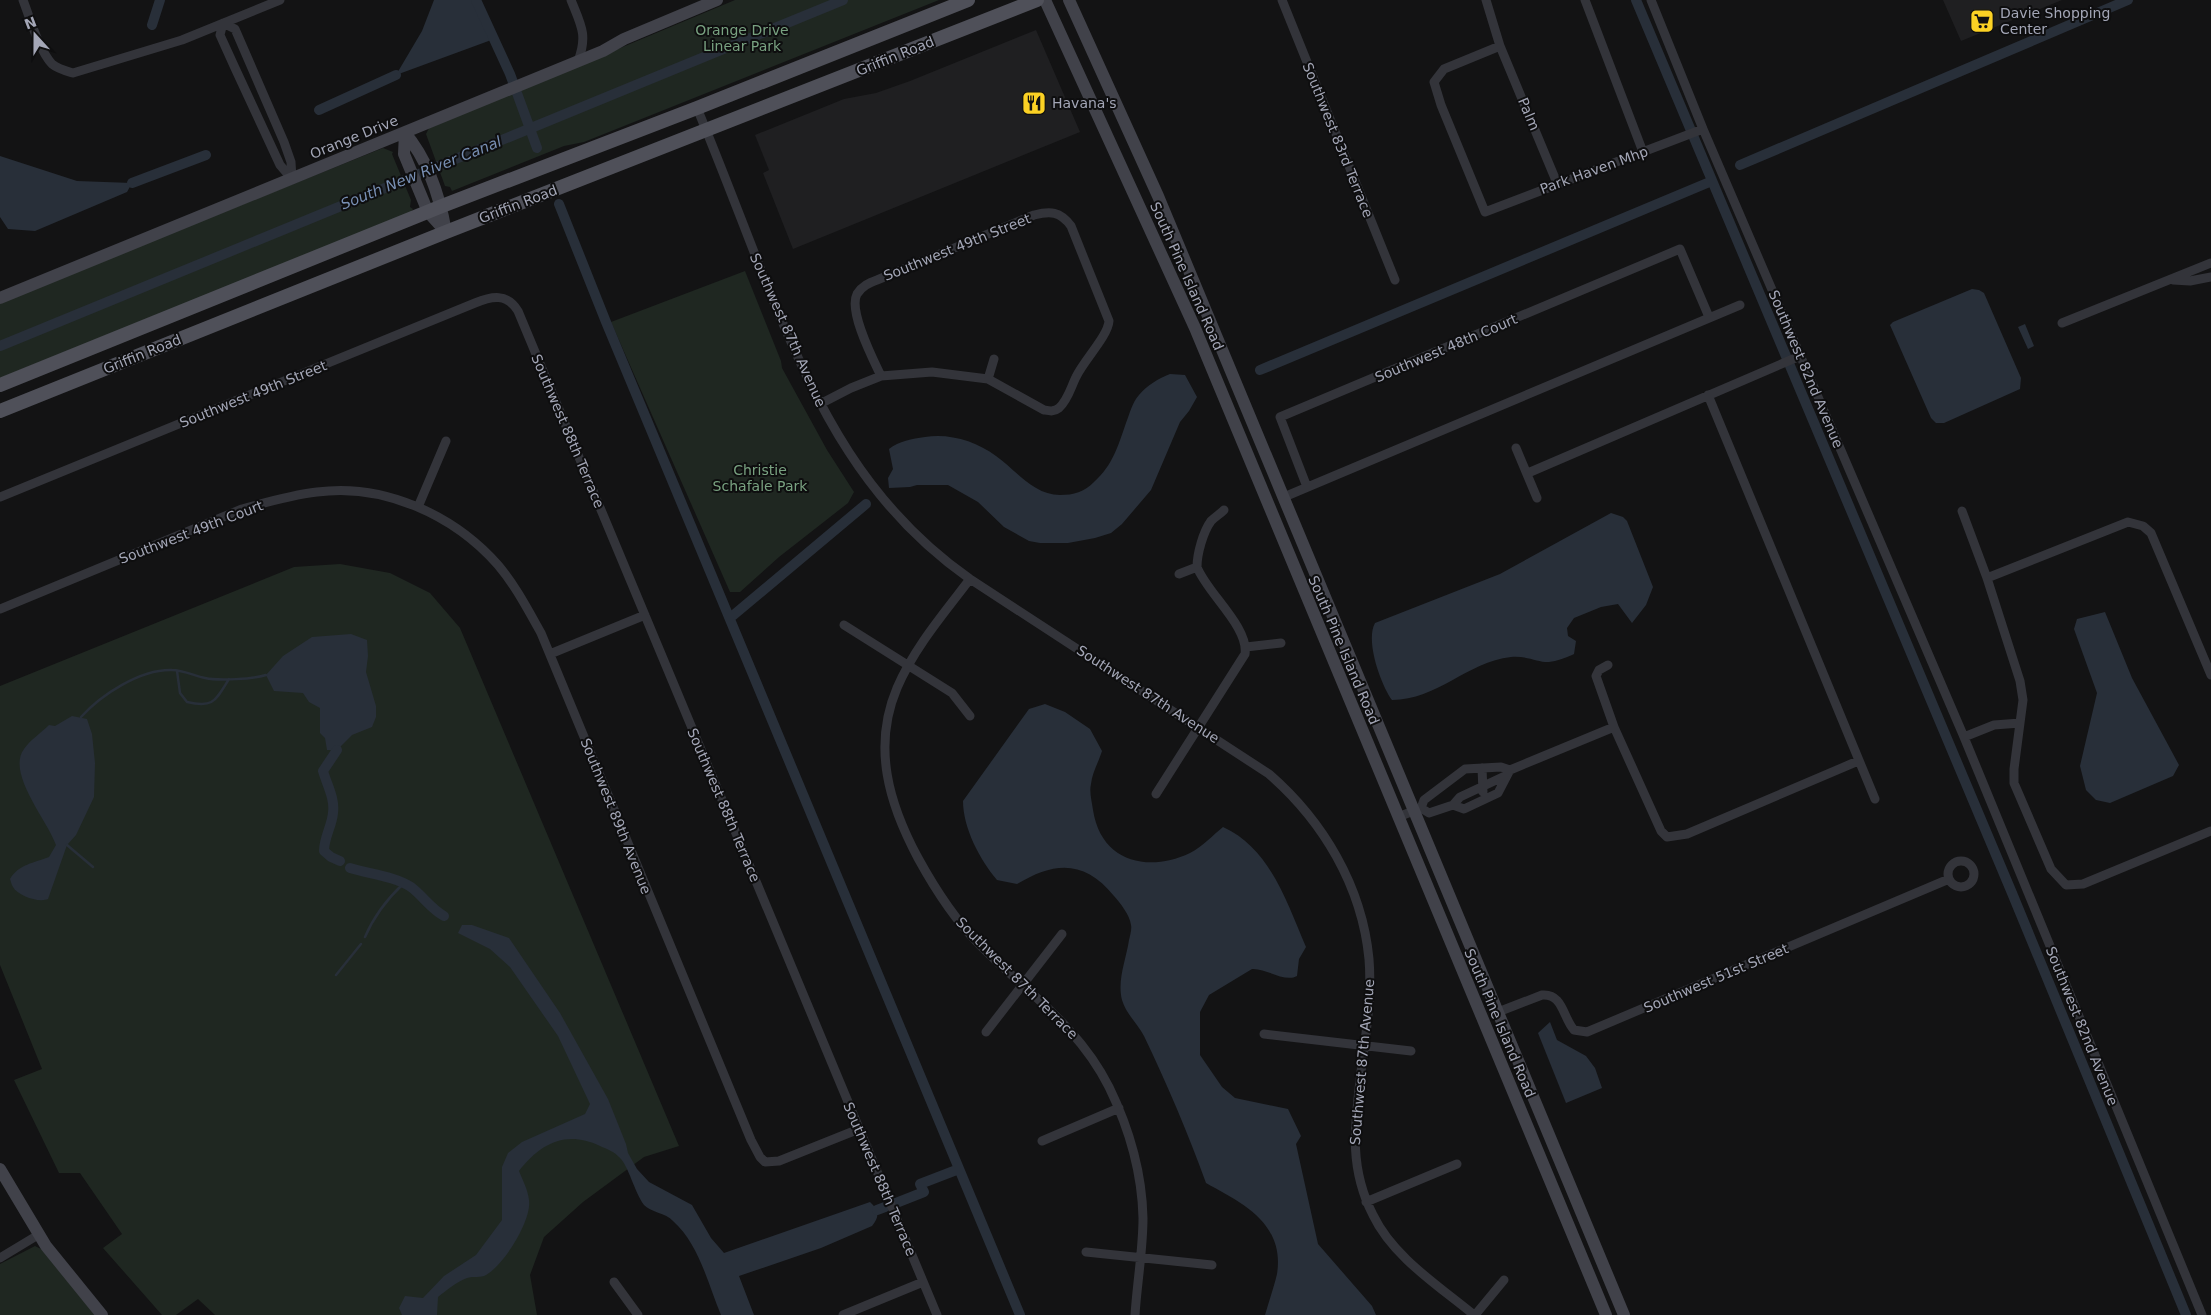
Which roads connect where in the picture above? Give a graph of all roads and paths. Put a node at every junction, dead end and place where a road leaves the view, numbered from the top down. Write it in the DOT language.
graph roads {
  1 [pos="23,0"];
  2 [pos="280,0"];
  3 [pos="571,0"];
  4 [pos="968,0"];
  5 [pos="1037,0"];
  6 [pos="1045,0"];
  7 [pos="1069,0"];
  8 [pos="1282,0"];
  9 [pos="1486,0"];
  10 [pos="1585,0"];
  11 [pos="1652,0"];
  12 [pos="710,1"];
  13 [pos="223,23"];
  14 [pos="1500,46"];
  15 [pos="578,61"];
  16 [pos="259,84"];
  17 [pos="245,90"];
  18 [pos="697,108"];
  19 [pos="1703,129"];
  20 [pos="707,131"];
  21 [pos="405,133"];
  22 [pos="1643,152"];
  23 [pos="292,179"];
  24 [pos="1557,183"];
  25 [pos="439,200"];
  26 [pos="425,206"];
  27 [pos="446,232"];
  28 [pos="2211,263"];
  29 [pos="2211,277"];
  30 [pos="1395,280"];
  31 [pos="2168,280"];
  32 [pos="0,298"];
  33 [pos="506,299"];
  34 [pos="1740,305"];
  35 [pos="1710,317"];
  36 [pos="2062,323"];
  37 [pos="1796,358"];
  38 [pos="994,359"];
  39 [pos="881,376"];
  40 [pos="988,379"];
  41 [pos="0,384"];
  42 [pos="1708,395"];
  43 [pos="820,404"];
  44 [pos="0,411"];
  45 [pos="446,441"];
  46 [pos="1516,448"];
  47 [pos="1528,473"];
  48 [pos="1307,487"];
  49 [pos="0,497"];
  50 [pos="1284,497"];
  51 [pos="1537,498"];
  52 [pos="418,507"];
  53 [pos="1224,510"];
  54 [pos="1962,511"];
  55 [pos="1197,567"];
  56 [pos="1179,574"];
  57 [pos="1987,578"];
  58 [pos="970,579"];
  59 [pos="1327,600"];
  60 [pos="1310,606"];
  61 [pos="0,609"];
  62 [pos="645,615"];
  63 [pos="844,625"];
  64 [pos="1281,643"];
  65 [pos="1246,647"];
  66 [pos="550,654"];
  67 [pos="908,665"];
  68 [pos="1608,665"];
  69 [pos="2211,675"];
  70 [pos="970,716"];
  71 [pos="2020,724"];
  72 [pos="1199,727"];
  73 [pos="1614,727"];
  74 [pos="1964,737"];
  75 [pos="1858,761"];
  76 [pos="1482,768"];
  77 [pos="1508,772"];
  78 [pos="1482,787"];
  79 [pos="1156,794"];
  80 [pos="1875,799"];
  81 [pos="1485,800"];
  82 [pos="1453,805"];
  83 [pos="1417,810"];
  84 [pos="1398,817"];
  85 [pos="2211,831"];
  86 [pos="1949,879"];
  87 [pos="1062,934"];
  88 [pos="1024,984"];
  89 [pos="1498,1012"];
  90 [pos="986,1032"];
  91 [pos="1264,1034"];
  92 [pos="1364,1045"];
  93 [pos="1411,1051"];
  94 [pos="1119,1108"];
  95 [pos="859,1129"];
  96 [pos="1042,1141"];
  97 [pos="1457,1164"];
  98 [pos="0,1169"];
  99 [pos="1366,1202"];
  100 [pos="38,1235"];
  101 [pos="1086,1252"];
  102 [pos="0,1258"];
  103 [pos="1140,1258"];
  104 [pos="1212,1265"];
  105 [pos="1504,1280"];
  106 [pos="614,1282"];
  107 [pos="923,1282"];
  108 [pos="102,1315"];
  109 [pos="638,1315"];
  110 [pos="843,1315"];
  111 [pos="937,1315"];
  112 [pos="1135,1315"];
  113 [pos="1475,1315"];
  114 [pos="1606,1315"];
  115 [pos="1624,1315"];
  116 [pos="2202,1315"];
  1 -- 13 [label="street"];
  2 -- 13 [label="street"];
  3 -- 15 [label="street"];
  4 -- 18 [label="main road, Griffin Road"];
  5 -- 20 [label="main road, Griffin Road"];
  6 -- 60 [label="main road, South Pine Island Road"];
  7 -- 50 [label="main road, South Pine Island Road"];
  8 -- 30 [label="street, Southwest 83rd Terrace"];
  9 -- 14 [label="street, Palm"];
  10 -- 22 [label="street"];
  11 -- 19 [label="street, Southwest 82nd Avenue"];
  12 -- 15 [label="main road, Orange Drive"];
  13 -- 16 [label="street"];
  13 -- 17 [label="street"];
  14 -- 24 [label="street, Palm"];
  14 -- 24 [label="street, Park Haven Mhp"];
  15 -- 21 [label="main road, Orange Drive"];
  16 -- 17 [label="street"];
  16 -- 23 [label="street"];
  17 -- 23 [label="street"];
  18 -- 20 [label="street, Southwest 87th Avenue"];
  18 -- 25 [label="main road, Griffin Road"];
  19 -- 22 [label="street, Park Haven Mhp"];
  19 -- 37 [label="street, Southwest 82nd Avenue"];
  20 -- 27 [label="main road, Griffin Road"];
  20 -- 43 [label="street, Southwest 87th Avenue"];
  21 -- 23 [label="main road, Orange Drive"];
  21 -- 25 [label="main road"];
  21 -- 26 [label="main road"];
  22 -- 24 [label="street, Park Haven Mhp"];
  23 -- 32 [label="main road, Orange Drive"];
  25 -- 26 [label="main road, Griffin Road"];
  25 -- 27 [label="main road"];
  26 -- 27 [label="main road"];
  26 -- 41 [label="main road, Griffin Road"];
  27 -- 44 [label="main road, Griffin Road"];
  28 -- 31 [label="street"];
  29 -- 31 [label="street"];
  31 -- 36 [label="street"];
  33 -- 49 [label="street, Southwest 49th Street"];
  33 -- 62 [label="street, Southwest 88th Terrace"];
  34 -- 35 [label="street"];
  35 -- 48 [label="street"];
  35 -- 48 [label="street, Southwest 48th Court"];
  37 -- 42 [label="street"];
  37 -- 74 [label="street, Southwest 82nd Avenue"];
  38 -- 40 [label="street"];
  39 -- 40 [label="street"];
  39 -- 40 [label="street, Southwest 49th Street"];
  39 -- 43 [label="street"];
  42 -- 47 [label="street"];
  42 -- 75 [label="street"];
  43 -- 58 [label="street, Southwest 87th Avenue"];
  45 -- 52 [label="street"];
  46 -- 47 [label="street"];
  47 -- 51 [label="street"];
  48 -- 50 [label="street"];
  50 -- 59 [label="main road, South Pine Island Road"];
  52 -- 61 [label="street, Southwest 49th Court"];
  52 -- 66 [label="street, Southwest 89th Avenue"];
  53 -- 55 [label="street"];
  54 -- 57 [label="street"];
  55 -- 56 [label="street"];
  55 -- 65 [label="street"];
  57 -- 69 [label="street"];
  57 -- 71 [label="street"];
  58 -- 67 [label="street, Southwest 87th Terrace"];
  58 -- 72 [label="street, Southwest 87th Avenue"];
  59 -- 60 [label="main road"];
  59 -- 83 [label="main road, South Pine Island Road"];
  60 -- 84 [label="main road, South Pine Island Road"];
  62 -- 66 [label="street"];
  62 -- 95 [label="street, Southwest 88th Terrace"];
  63 -- 67 [label="street"];
  64 -- 65 [label="street"];
  65 -- 72 [label="street"];
  66 -- 95 [label="street, Southwest 89th Avenue"];
  67 -- 70 [label="street"];
  67 -- 88 [label="street, Southwest 87th Terrace"];
  68 -- 73 [label="street"];
  71 -- 74 [label="street"];
  71 -- 85 [label="street"];
  72 -- 79 [label="street"];
  72 -- 92 [label="street, Southwest 87th Avenue"];
  73 -- 75 [label="street"];
  73 -- 77 [label="street"];
  74 -- 116 [label="street, Southwest 82nd Avenue"];
  75 -- 80 [label="street"];
  76 -- 77 [label="street"];
  76 -- 78 [label="street"];
  76 -- 83 [label="street"];
  77 -- 78 [label="street"];
  77 -- 81 [label="street"];
  78 -- 81 [label="street"];
  78 -- 82 [label="street"];
  81 -- 82 [label="street"];
  82 -- 83 [label="street"];
  83 -- 84 [label="street"];
  83 -- 89 [label="main road, South Pine Island Road"];
  84 -- 114 [label="main road, South Pine Island Road"];
  86 -- 89 [label="street, Southwest 51st Street"];
  87 -- 88 [label="street"];
  88 -- 90 [label="street"];
  88 -- 94 [label="street, Southwest 87th Terrace"];
  89 -- 115 [label="main road, South Pine Island Road"];
  91 -- 92 [label="street"];
  92 -- 93 [label="street"];
  92 -- 99 [label="street, Southwest 87th Avenue"];
  94 -- 96 [label="street"];
  94 -- 103 [label="street, Southwest 87th Terrace"];
  95 -- 107 [label="street, Southwest 88th Terrace"];
  97 -- 99 [label="street"];
  98 -- 100 [label="main road"];
  99 -- 113 [label="street, Southwest 87th Avenue"];
  100 -- 102 [label="street"];
  100 -- 108 [label="main road"];
  101 -- 103 [label="street"];
  103 -- 104 [label="street"];
  103 -- 112 [label="street, Southwest 87th Terrace"];
  105 -- 113 [label="street"];
  106 -- 109 [label="street"];
  107 -- 110 [label="street"];
  107 -- 111 [label="street, Southwest 88th Terrace"];
}
